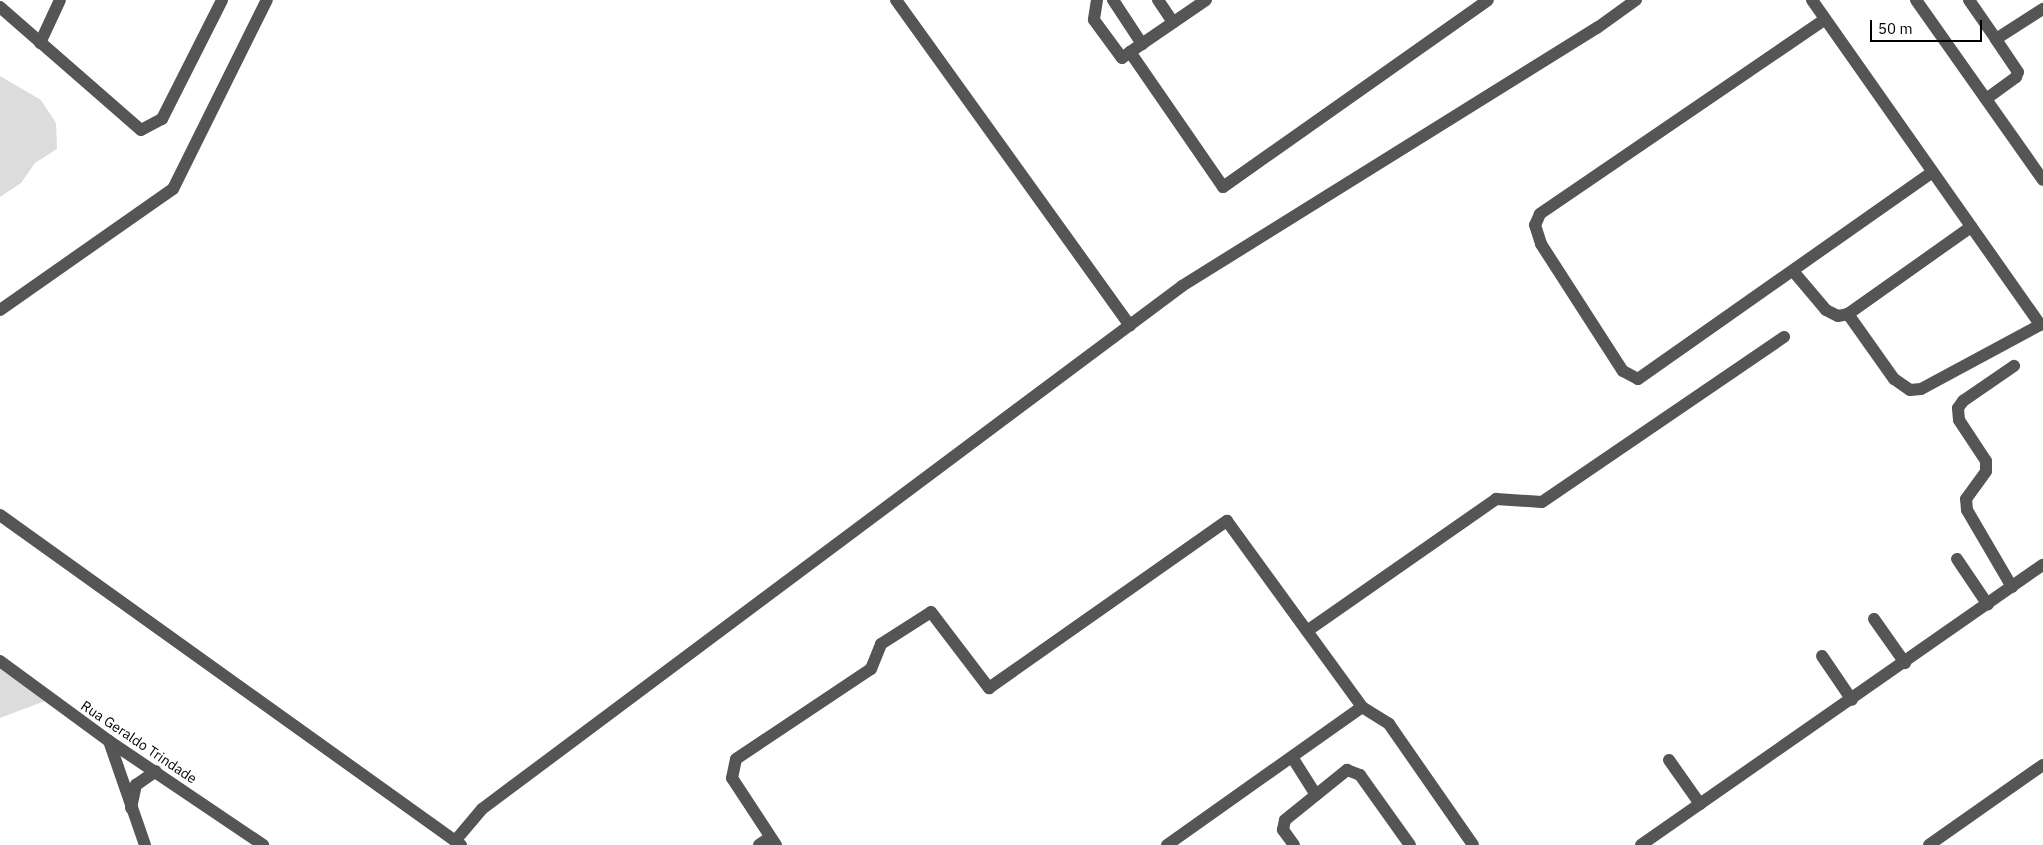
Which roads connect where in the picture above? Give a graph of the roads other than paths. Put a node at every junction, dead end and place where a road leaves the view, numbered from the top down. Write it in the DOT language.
graph roads {
  1 [pos="60,0"];
  2 [pos="222,0"];
  3 [pos="267,0"];
  4 [pos="896,0"];
  5 [pos="1097,0"];
  6 [pos="1113,0"];
  7 [pos="1158,0"];
  8 [pos="1206,0"];
  9 [pos="1488,0"];
  10 [pos="1636,0"];
  11 [pos="1812,0"];
  12 [pos="1916,0"];
  13 [pos="1969,0"];
  14 [pos="0,7"];
  15 [pos="2043,8"];
  16 [pos="1824,20"];
  17 [pos="1173,22"];
  18 [pos="1996,39"];
  19 [pos="40,43"];
  20 [pos="1142,44"];
  21 [pos="1130,52"];
  22 [pos="1986,99"];
  23 [pos="1932,172"];
  24 [pos="2043,180"];
  25 [pos="1971,227"];
  26 [pos="1793,271"];
  27 [pos="0,310"];
  28 [pos="1848,314"];
  29 [pos="1130,326"];
  30 [pos="2042,326"];
  31 [pos="1784,337"];
  32 [pos="2014,366"];
  33 [pos="0,515"];
  34 [pos="1957,558"];
  35 [pos="2043,565"];
  36 [pos="2012,587"];
  37 [pos="1988,605"];
  38 [pos="1874,618"];
  39 [pos="1307,631"];
  40 [pos="1822,656"];
  41 [pos="0,661"];
  42 [pos="1905,663"];
  43 [pos="1852,700"];
  44 [pos="1362,707"];
  45 [pos="109,741"];
  46 [pos="1292,757"];
  47 [pos="1669,760"];
  48 [pos="2043,765"];
  49 [pos="156,772"];
  50 [pos="1316,794"];
  51 [pos="1700,804"];
  52 [pos="130,808"];
  53 [pos="768,842"];
  54 [pos="458,843"];
  55 [pos="144,845"];
  56 [pos="263,845"];
  57 [pos="1167,845"];
  58 [pos="1294,845"];
  59 [pos="1410,845"];
  60 [pos="1473,845"];
  61 [pos="1641,845"];
  62 [pos="1929,845"];
  1 -- 19 [label="street"];
  2 -- 19 [label="street"];
  3 -- 27 [label="street"];
  4 -- 29 [label="street"];
  5 -- 21 [label="street"];
  6 -- 20 [label="street"];
  7 -- 17 [label="street"];
  8 -- 17 [label="street"];
  9 -- 21 [label="street"];
  10 -- 29 [label="street"];
  11 -- 16 [label="street"];
  12 -- 22 [label="street"];
  13 -- 18 [label="street"];
  14 -- 19 [label="street"];
  15 -- 18 [label="street"];
  16 -- 23 [label="street"];
  16 -- 26 [label="street"];
  17 -- 20 [label="street"];
  18 -- 22 [label="street"];
  20 -- 21 [label="street"];
  22 -- 24 [label="street"];
  23 -- 25 [label="street"];
  23 -- 26 [label="street"];
  25 -- 28 [label="street"];
  25 -- 30 [label="street"];
  26 -- 28 [label="street"];
  28 -- 30 [label="street"];
  29 -- 54 [label="street"];
  31 -- 39 [label="street"];
  32 -- 36 [label="street"];
  33 -- 54 [label="street"];
  34 -- 37 [label="street"];
  35 -- 36 [label="street"];
  36 -- 37 [label="street"];
  37 -- 42 [label="street"];
  38 -- 42 [label="street"];
  39 -- 44 [label="street"];
  39 -- 53 [label="street"];
  40 -- 43 [label="street"];
  41 -- 45 [label="street, Rua Geraldo Trindade"];
  42 -- 43 [label="street"];
  43 -- 51 [label="street"];
  44 -- 46 [label="street"];
  44 -- 60 [label="street"];
  45 -- 49 [label="street, Rua Geraldo Trindade"];
  45 -- 52 [label="street"];
  46 -- 50 [label="street"];
  46 -- 57 [label="street"];
  47 -- 51 [label="street"];
  48 -- 62 [label="street"];
  49 -- 52 [label="street"];
  49 -- 56 [label="street, Rua Geraldo Trindade"];
  50 -- 58 [label="street"];
  50 -- 59 [label="street"];
  51 -- 61 [label="street"];
  52 -- 55 [label="street"];
}
